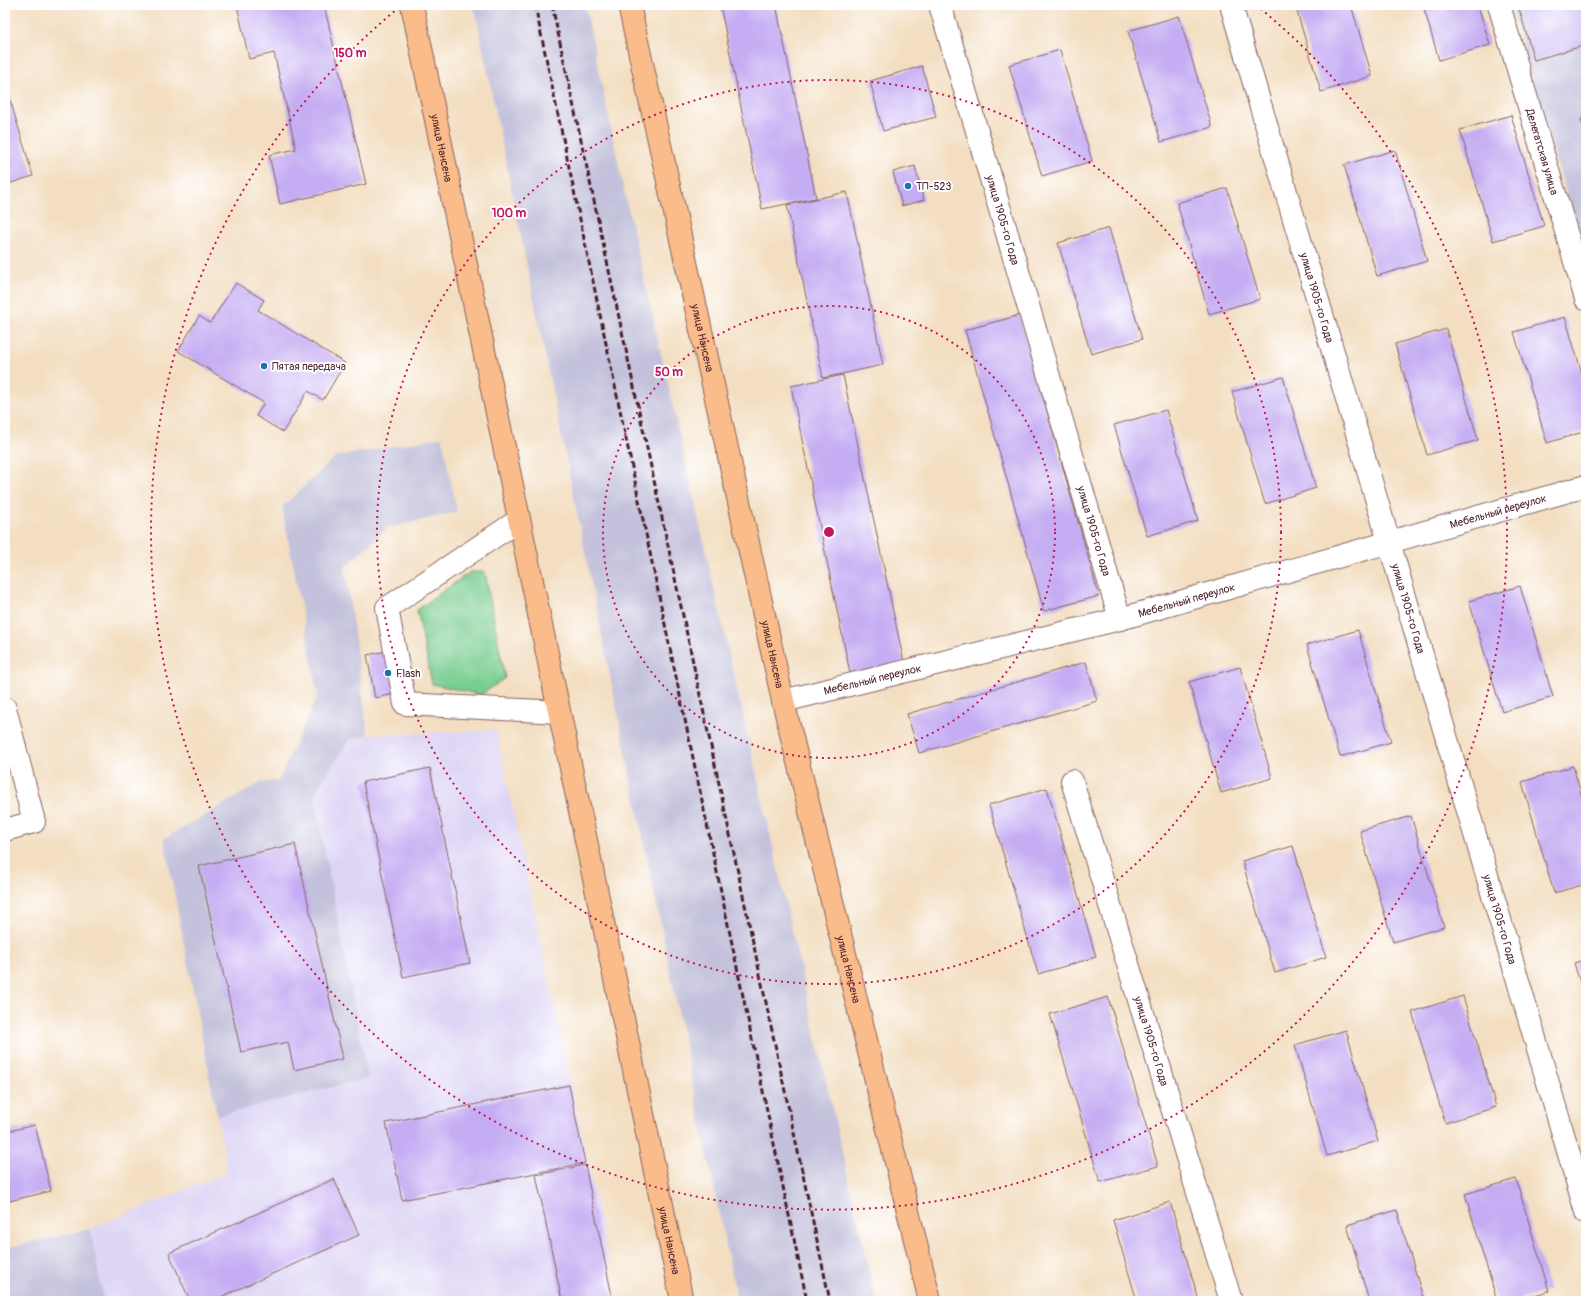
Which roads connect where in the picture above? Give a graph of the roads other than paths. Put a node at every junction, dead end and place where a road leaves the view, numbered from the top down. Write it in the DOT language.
graph roads {
  1 [pos="412,5"];
  2 [pos="629,5"];
  3 [pos="940,5"];
  4 [pos="1231,5"];
  5 [pos="1499,5"];
  6 [pos="1586,299"];
  7 [pos="1586,486"];
  8 [pos="519,520"];
  9 [pos="1388,541"];
  10 [pos="1120,619"];
  11 [pos="783,702"];
  12 [pos="5,708"];
  13 [pos="559,712"];
  14 [pos="1072,780"];
  15 [pos="5,830"];
  16 [pos="1586,1212"];
  17 [pos="682,1301"];
  18 [pos="930,1301"];
  19 [pos="1231,1301"];
  1 -- 8 [label="main road, улица Нансена"];
  2 -- 11 [label="main road, улица Нансена"];
  3 -- 10 [label="street, улица 1905-го Года"];
  4 -- 9 [label="street, улица 1905-го Года"];
  5 -- 6 [label="street, Делегатская улица"];
  7 -- 9 [label="street, Мебельный переулок"];
  8 -- 13 [label="main road, улица Нансена"];
  8 -- 13 [label="street"];
  9 -- 10 [label="street, Мебельный переулок"];
  9 -- 16 [label="street, улица 1905-го Года"];
  10 -- 11 [label="street, Мебельный переулок"];
  11 -- 18 [label="main road, улица Нансена"];
  12 -- 15 [label="street"];
  13 -- 17 [label="main road, улица Нансена"];
  14 -- 19 [label="street, улица 1905-го Года"];
}
